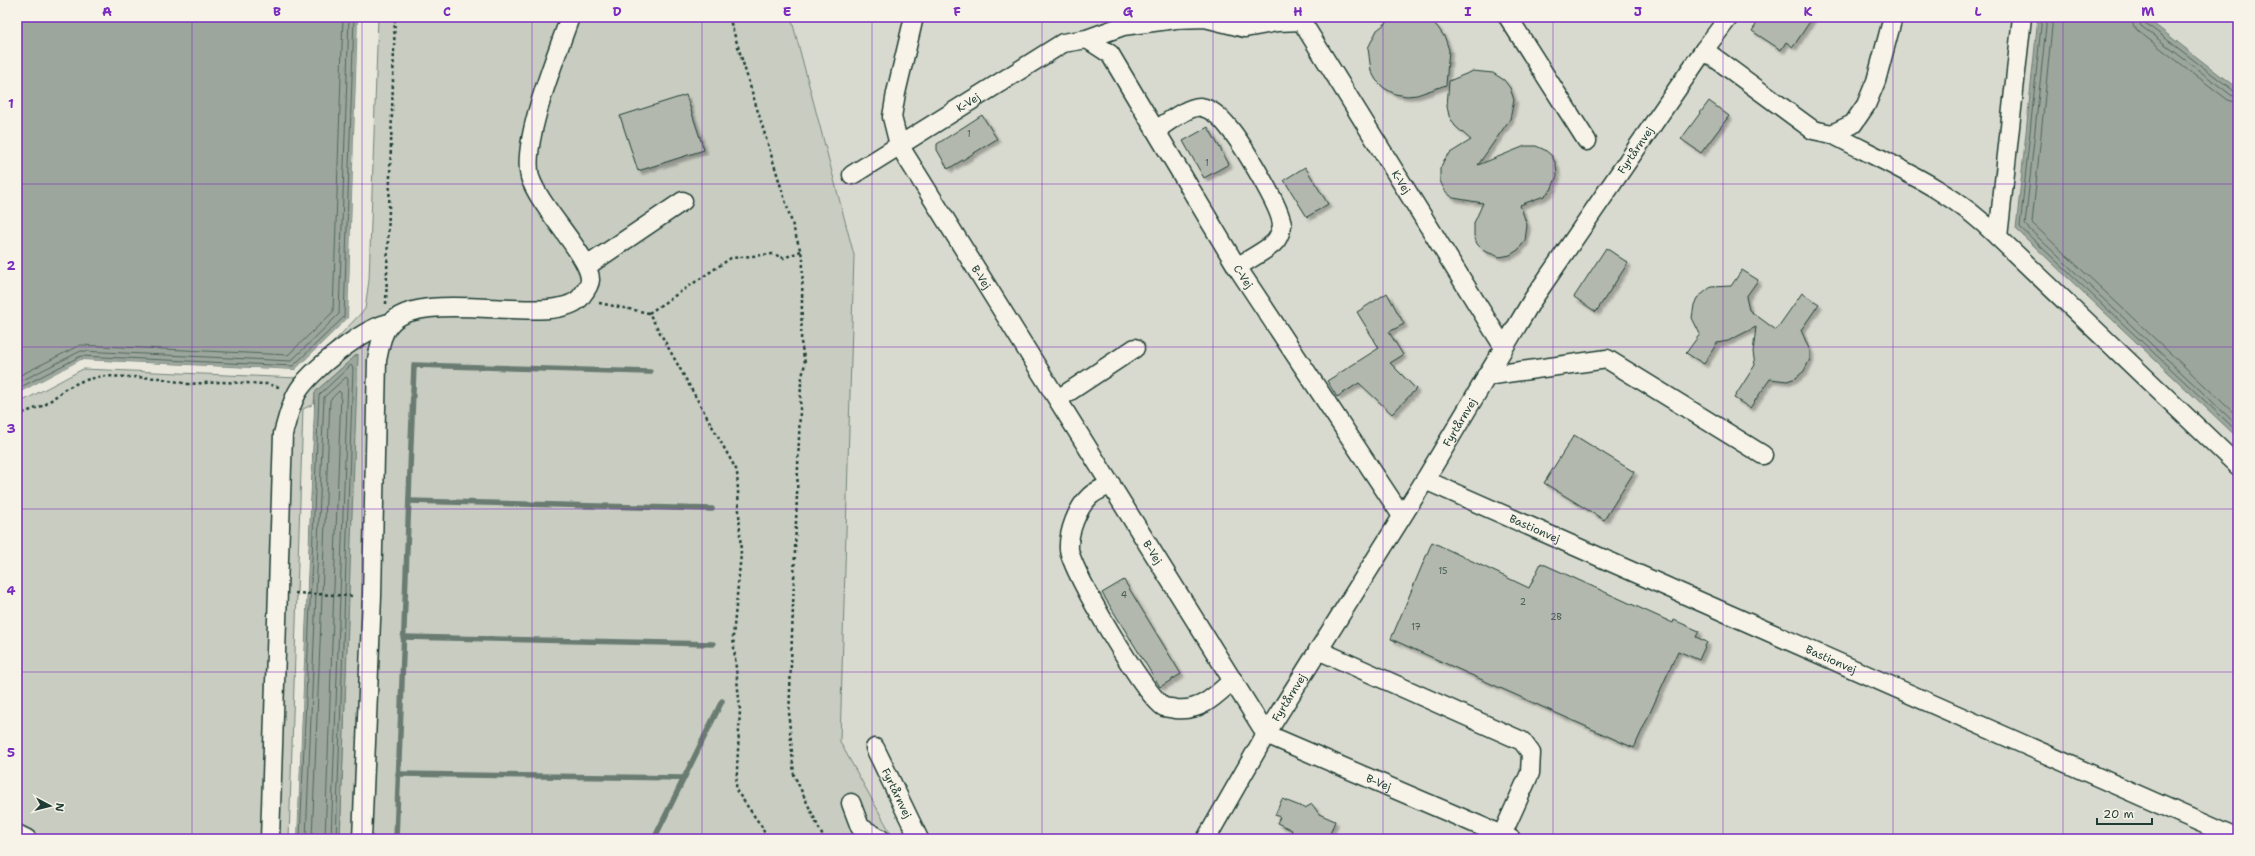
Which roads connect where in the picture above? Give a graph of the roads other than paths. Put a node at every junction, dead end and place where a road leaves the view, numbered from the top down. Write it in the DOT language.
graph roads {
  1 [pos="570,17"];
  2 [pos="914,17"];
  3 [pos="1508,17"];
  4 [pos="1729,17"];
  5 [pos="1893,17"];
  6 [pos="2022,17"];
  7 [pos="1300,19"];
  8 [pos="1087,39"];
  9 [pos="1704,50"];
  10 [pos="1156,130"];
  11 [pos="1832,134"];
  12 [pos="1587,141"];
  13 [pos="899,145"];
  14 [pos="852,175"];
  15 [pos="683,201"];
  16 [pos="1998,237"];
  17 [pos="587,266"];
  18 [pos="1237,267"];
  19 [pos="391,322"];
  20 [pos="1503,346"];
  21 [pos="1135,348"];
  22 [pos="1486,376"];
  23 [pos="1058,399"];
  24 [pos="1763,455"];
  25 [pos="2238,466"];
  26 [pos="1424,480"];
  27 [pos="1111,484"];
  28 [pos="1402,516"];
  29 [pos="1318,650"];
  30 [pos="1233,680"];
  31 [pos="1266,734"];
  32 [pos="875,748"];
  33 [pos="851,803"];
  34 [pos="17,834"];
  35 [pos="1507,837"];
  36 [pos="27,839"];
  37 [pos="270,839"];
  38 [pos="362,839"];
  39 [pos="881,839"];
  40 [pos="919,839"];
  41 [pos="1206,839"];
  42 [pos="2238,839"];
  1 -- 17 [label="lane"];
  2 -- 13 [label="lane, B-Vej"];
  3 -- 12 [label="lane"];
  4 -- 9 [label="lane, Fyrtårnvej"];
  5 -- 11 [label="lane"];
  6 -- 16 [label="lane"];
  7 -- 8 [label="lane, K-Vej"];
  7 -- 20 [label="lane, K-Vej"];
  8 -- 10 [label="lane, C-Vej"];
  8 -- 13 [label="lane, K-Vej"];
  9 -- 11 [label="lane"];
  9 -- 20 [label="lane, Fyrtårnvej"];
  10 -- 18 [label="lane, C-Vej"];
  10 -- 18 [label="lane"];
  11 -- 16 [label="lane"];
  13 -- 14 [label="lane, K-Vej"];
  13 -- 23 [label="lane, B-Vej"];
  15 -- 17 [label="lane"];
  16 -- 25 [label="lane"];
  17 -- 19 [label="lane"];
  18 -- 28 [label="lane, C-Vej"];
  19 -- 37 [label="lane"];
  19 -- 38 [label="lane"];
  20 -- 22 [label="lane, Fyrtårnvej"];
  21 -- 23 [label="lane"];
  22 -- 24 [label="lane"];
  22 -- 26 [label="lane, Fyrtårnvej"];
  23 -- 27 [label="lane, B-Vej"];
  26 -- 28 [label="lane, Fyrtårnvej"];
  26 -- 42 [label="lane, Bastionvej"];
  27 -- 30 [label="lane, B-Vej"];
  27 -- 30 [label="lane"];
  28 -- 29 [label="lane, Fyrtårnvej"];
  29 -- 31 [label="lane, Fyrtårnvej"];
  29 -- 35 [label="lane"];
  30 -- 31 [label="lane, B-Vej"];
  31 -- 35 [label="lane, B-Vej"];
  31 -- 41 [label="lane, Fyrtårnvej"];
  32 -- 40 [label="lane, Fyrtårnvej"];
  33 -- 39 [label="lane"];
  34 -- 36 [label="lane"];
}
